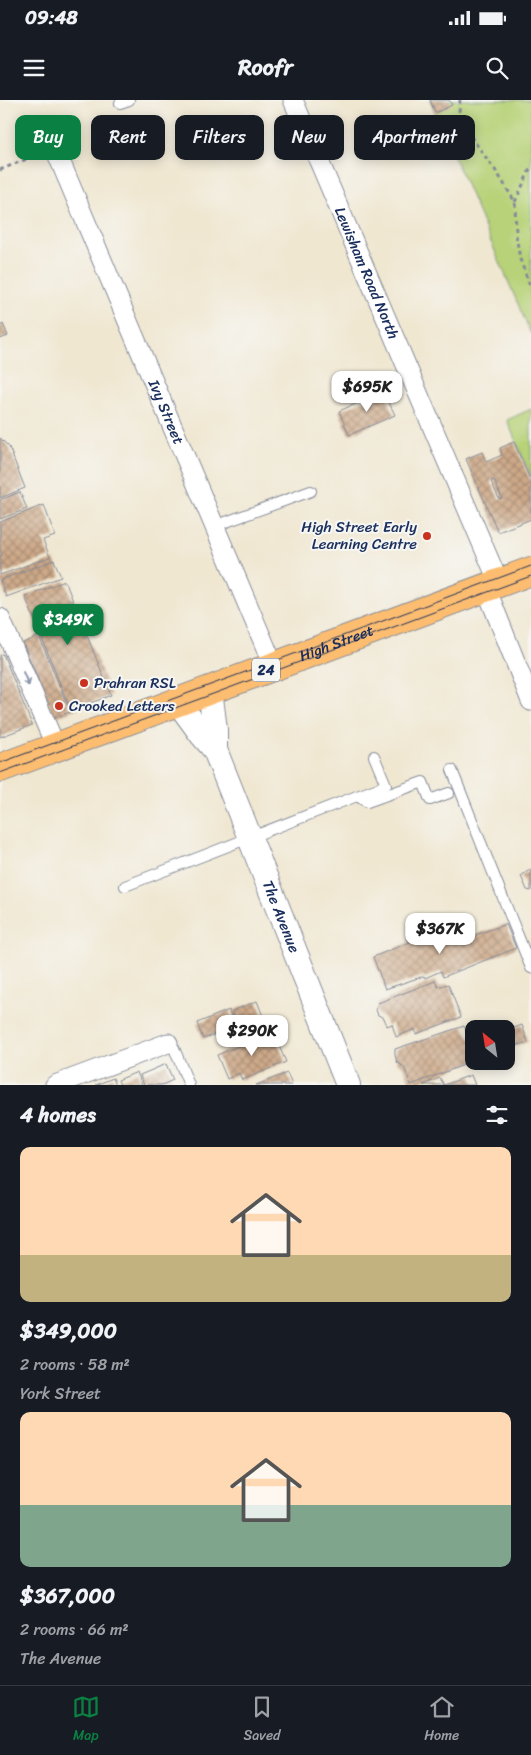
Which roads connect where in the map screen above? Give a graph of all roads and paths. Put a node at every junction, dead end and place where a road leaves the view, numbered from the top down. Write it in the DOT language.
graph roads {
  1 [pos="293,100"];
  2 [pos="460,100"];
  3 [pos="33,160"];
  4 [pos="51,160"];
  5 [pos="531,167"];
  6 [pos="0,170"];
  7 [pos="515,202"];
  8 [pos="531,289"];
  9 [pos="311,491"];
  10 [pos="215,526"];
  11 [pos="531,571"];
  12 [pos="493,585"];
  13 [pos="0,618"];
  14 [pos="274,667"];
  15 [pos="210,690"];
  16 [pos="531,701"];
  17 [pos="178,702"];
  18 [pos="56,747"];
  19 [pos="215,750"];
  20 [pos="374,756"];
  21 [pos="0,768"];
  22 [pos="452,770"];
  23 [pos="449,793"];
  24 [pos="357,796"];
  25 [pos="249,837"];
  26 [pos="125,886"];
  27 [pos="531,968"];
  28 [pos="168,1043"];
  29 [pos="55,1085"];
  30 [pos="189,1085"];
  31 [pos="348,1085"];
  1 -- 12 [label="street, Lewisham Road North"];
  2 -- 7 [label="path"];
  3 -- 6 [label="path"];
  4 -- 10 [label="street, Ivy Street"];
  5 -- 7 [label="path"];
  7 -- 8 [label="path"];
  9 -- 10 [label="lane"];
  10 -- 14 [label="street, Ivy Street"];
  11 -- 12 [label="main road, High Street / 24"];
  12 -- 14 [label="main road, High Street / 24"];
  12 -- 16 [label="street, Lewisham Road North"];
  13 -- 18 [label="street, one-way"];
  14 -- 15 [label="main road, High Street / 24"];
  15 -- 17 [label="main road, High Street / 24"];
  15 -- 19 [label="street, The Avenue"];
  17 -- 18 [label="main road, High Street / 24"];
  17 -- 19 [label="street, The Avenue"];
  18 -- 21 [label="main road, High Street / 24"];
  19 -- 25 [label="street, The Avenue"];
  20 -- 24 [label="lane"];
  22 -- 27 [label="lane"];
  23 -- 24 [label="lane"];
  24 -- 25 [label="lane"];
  25 -- 26 [label="lane"];
  25 -- 31 [label="street, The Avenue"];
  28 -- 29 [label="street"];
  28 -- 30 [label="lane"];
}
